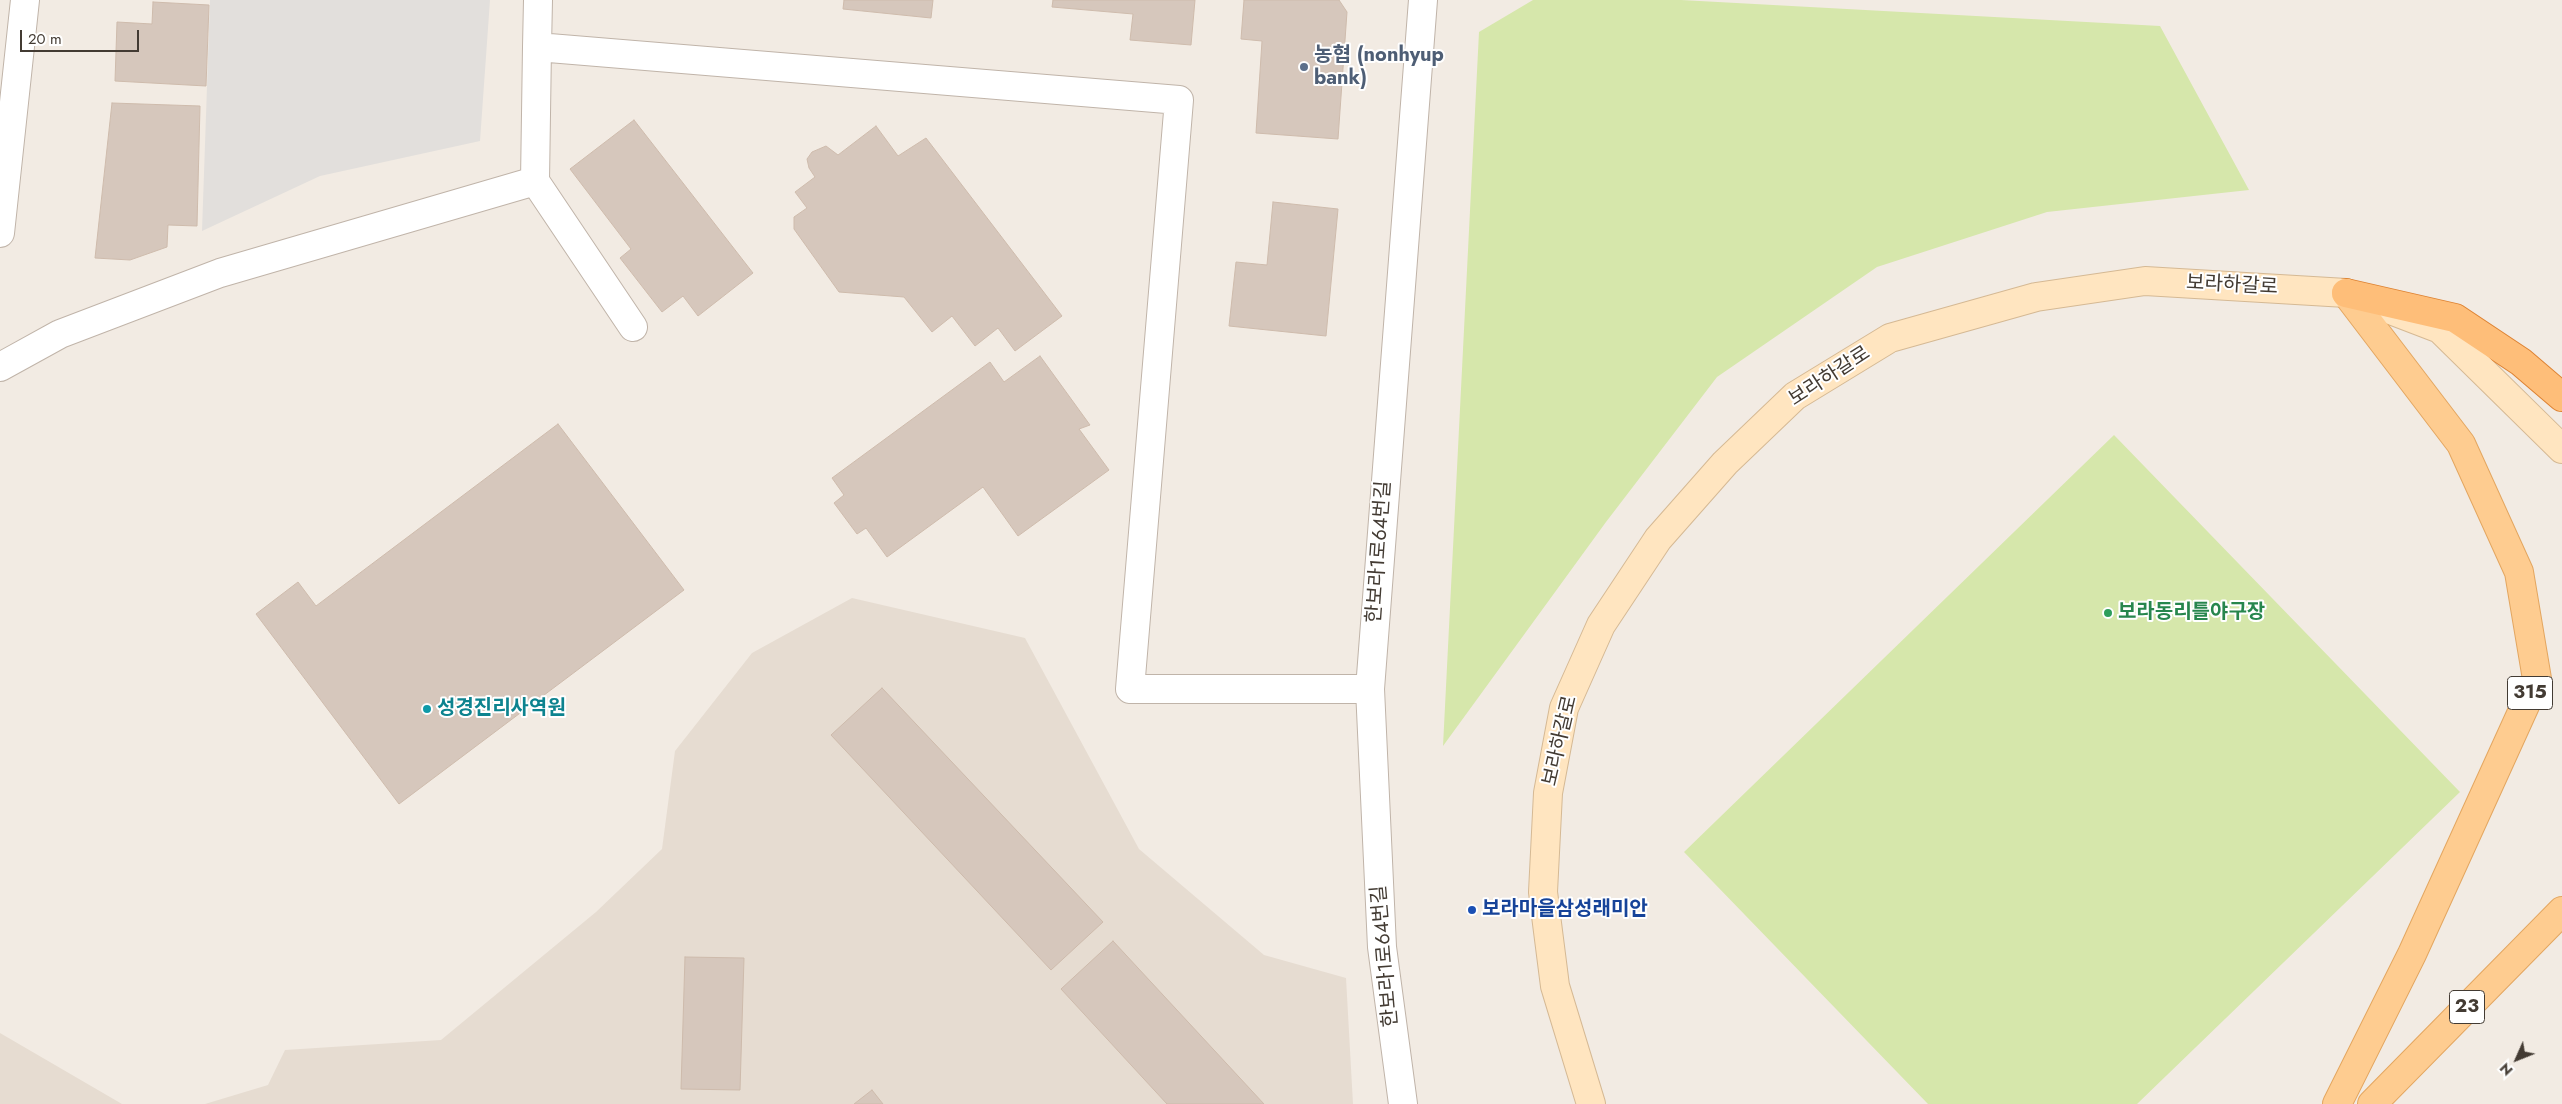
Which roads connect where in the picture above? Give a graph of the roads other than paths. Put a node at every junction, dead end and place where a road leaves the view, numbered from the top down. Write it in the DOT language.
graph roads {
  1 [pos="26,0"];
  2 [pos="538,0"];
  3 [pos="1423,0"];
  4 [pos="537,48"];
  5 [pos="535,181"];
  6 [pos="0,233"];
  7 [pos="2346,293"];
  8 [pos="633,326"];
  9 [pos="0,367"];
  10 [pos="2562,397"];
  11 [pos="2562,449"];
  12 [pos="1370,689"];
  13 [pos="2562,911"];
  14 [pos="1403,1104"];
  15 [pos="1591,1104"];
  16 [pos="2337,1104"];
  17 [pos="2372,1104"];
  1 -- 6 [label="street"];
  2 -- 4 [label="street"];
  3 -- 12 [label="street, 한보라1로64번길"];
  4 -- 5 [label="street"];
  4 -- 12 [label="street"];
  5 -- 8 [label="street"];
  5 -- 9 [label="street"];
  7 -- 10 [label="highway"];
  7 -- 11 [label="main road, 보라하갈로"];
  7 -- 15 [label="main road, 보라하갈로"];
  7 -- 16 [label="main road, 315"];
  12 -- 14 [label="street, 한보라1로64번길"];
  13 -- 17 [label="main road, 23"];
}
